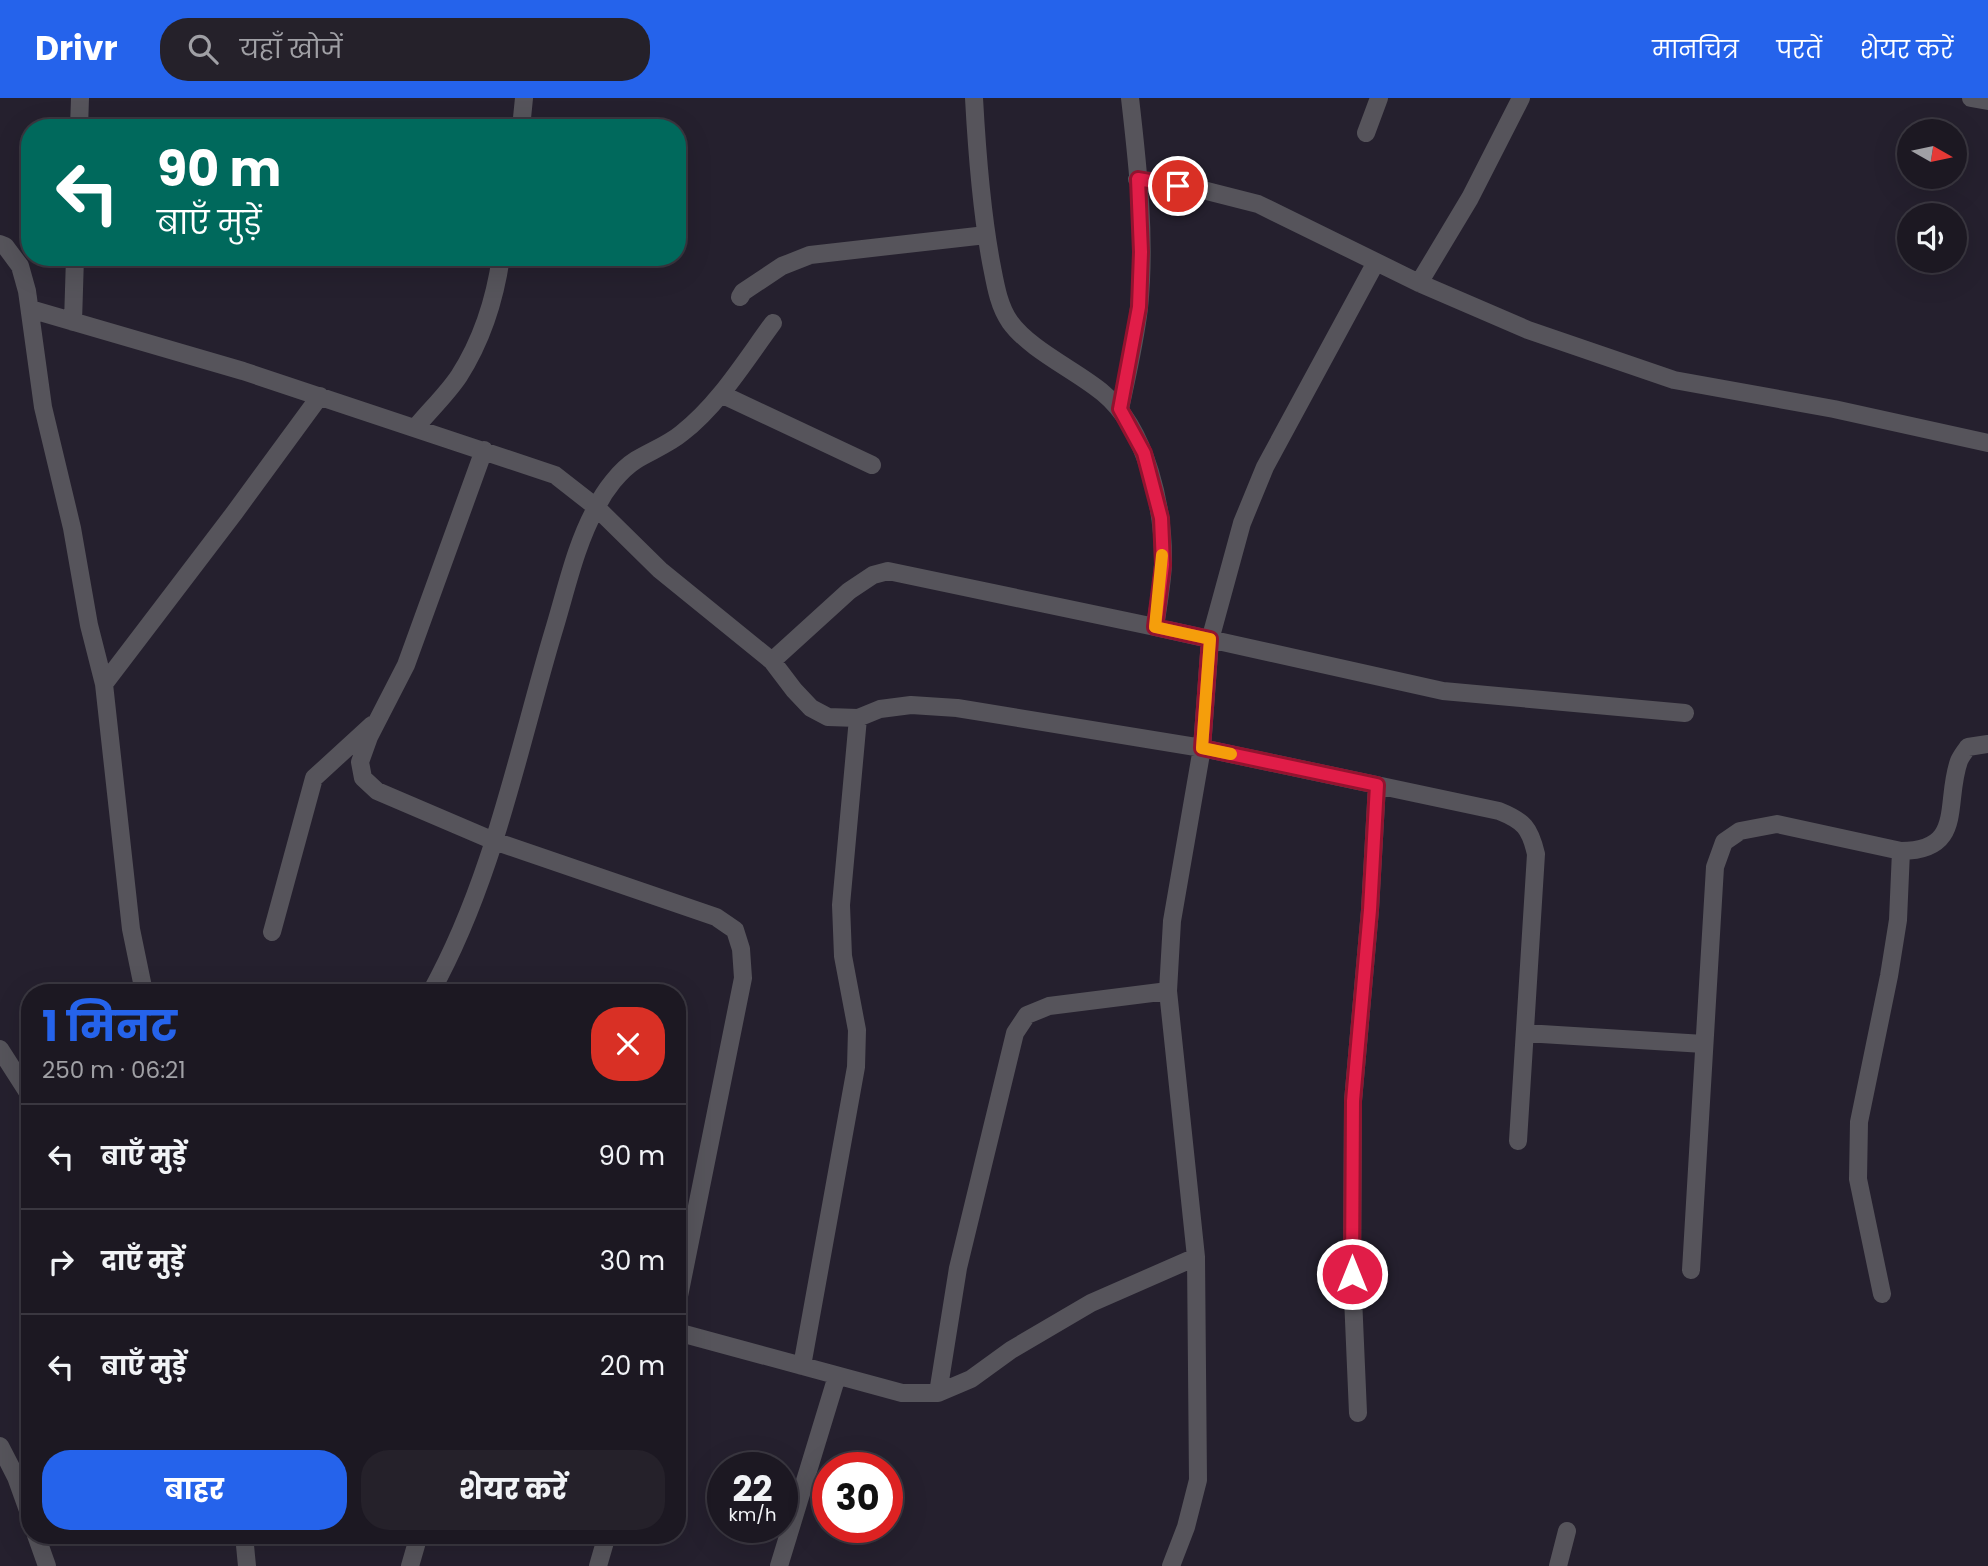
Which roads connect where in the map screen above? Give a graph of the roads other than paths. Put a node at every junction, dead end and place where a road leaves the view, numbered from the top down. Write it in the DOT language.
graph roads {
  1 [pos="80,98"];
  2 [pos="524,98"];
  3 [pos="974,98"];
  4 [pos="1130,98"];
  5 [pos="1378,98"];
  6 [pos="1521,98"];
  7 [pos="1971,98"];
  8 [pos="1988,101"];
  9 [pos="79,119"];
  10 [pos="522,119"];
  11 [pos="1366,133"];
  12 [pos="1138,179"];
  13 [pos="986,235"];
  14 [pos="0,244"];
  15 [pos="1376,262"];
  16 [pos="75,266"];
  17 [pos="500,266"];
  18 [pos="1419,283"];
  19 [pos="740,297"];
  20 [pos="30,309"];
  21 [pos="73,322"];
  22 [pos="773,323"];
  23 [pos="721,394"];
  24 [pos="320,396"];
  25 [pos="1120,409"];
  26 [pos="416,427"];
  27 [pos="1988,443"];
  28 [pos="484,450"];
  29 [pos="872,465"];
  30 [pos="596,507"];
  31 [pos="1155,627"];
  32 [pos="1210,639"];
  33 [pos="772,661"];
  34 [pos="104,684"];
  35 [pos="1685,713"];
  36 [pos="858,718"];
  37 [pos="378,719"];
  38 [pos="1988,744"];
  39 [pos="1202,748"];
  40 [pos="1377,785"];
  41 [pos="495,841"];
  42 [pos="1901,851"];
  43 [pos="272,932"];
  44 [pos="142,984"];
  45 [pos="436,984"];
  46 [pos="1168,991"];
  47 [pos="1525,1033"];
  48 [pos="1704,1044"];
  49 [pos="0,1049"];
  50 [pos="21,1082"];
  51 [pos="1518,1141"];
  52 [pos="1196,1257"];
  53 [pos="686,1261"];
  54 [pos="1690,1270"];
  55 [pos="1882,1294"];
  56 [pos="686,1334"];
  57 [pos="803,1366"];
  58 [pos="837,1376"];
  59 [pos="938,1393"];
  60 [pos="1358,1413"];
  61 [pos="1,1450"];
  62 [pos="21,1473"];
  63 [pos="1566,1531"];
  64 [pos="39,1544"];
  65 [pos="245,1544"];
  66 [pos="416,1544"];
  67 [pos="604,1544"];
  68 [pos="47,1566"];
  69 [pos="247,1566"];
  70 [pos="410,1566"];
  71 [pos="598,1566"];
  72 [pos="779,1566"];
  73 [pos="1171,1566"];
  74 [pos="1558,1566"];
  1 -- 9 [label="street"];
  2 -- 10 [label="street"];
  3 -- 13 [label="street"];
  4 -- 12 [label="street"];
  5 -- 11 [label="street"];
  6 -- 18 [label="street"];
  7 -- 8 [label="street"];
  12 -- 15 [label="street"];
  12 -- 25 [label="street"];
  13 -- 19 [label="street"];
  13 -- 25 [label="street"];
  14 -- 20 [label="street"];
  15 -- 18 [label="street"];
  15 -- 32 [label="street"];
  16 -- 21 [label="street"];
  17 -- 26 [label="street"];
  18 -- 27 [label="street"];
  20 -- 21 [label="street"];
  20 -- 34 [label="street"];
  21 -- 24 [label="street"];
  22 -- 23 [label="street"];
  23 -- 29 [label="street"];
  23 -- 30 [label="street"];
  24 -- 26 [label="street"];
  24 -- 34 [label="street"];
  25 -- 31 [label="street"];
  26 -- 28 [label="street"];
  28 -- 30 [label="street"];
  28 -- 37 [label="street"];
  30 -- 33 [label="street"];
  30 -- 41 [label="street"];
  31 -- 32 [label="street"];
  31 -- 33 [label="street"];
  32 -- 35 [label="street"];
  32 -- 39 [label="street"];
  33 -- 36 [label="street"];
  34 -- 44 [label="street"];
  36 -- 39 [label="street"];
  36 -- 57 [label="street"];
  37 -- 41 [label="street"];
  37 -- 43 [label="street"];
  38 -- 42 [label="street"];
  39 -- 40 [label="street"];
  39 -- 46 [label="street"];
  40 -- 47 [label="street"];
  40 -- 60 [label="street"];
  41 -- 45 [label="street"];
  41 -- 53 [label="street"];
  42 -- 48 [label="street"];
  42 -- 55 [label="street"];
  46 -- 52 [label="street"];
  46 -- 59 [label="street"];
  47 -- 48 [label="street"];
  47 -- 51 [label="street"];
  48 -- 54 [label="street"];
  49 -- 50 [label="street"];
  52 -- 59 [label="street"];
  52 -- 73 [label="street"];
  56 -- 57 [label="street"];
  57 -- 58 [label="street"];
  58 -- 59 [label="street"];
  58 -- 72 [label="street"];
  61 -- 62 [label="street"];
  63 -- 74 [label="street"];
  64 -- 68 [label="street"];
  65 -- 69 [label="street"];
  66 -- 70 [label="street"];
  67 -- 71 [label="street"];
}
